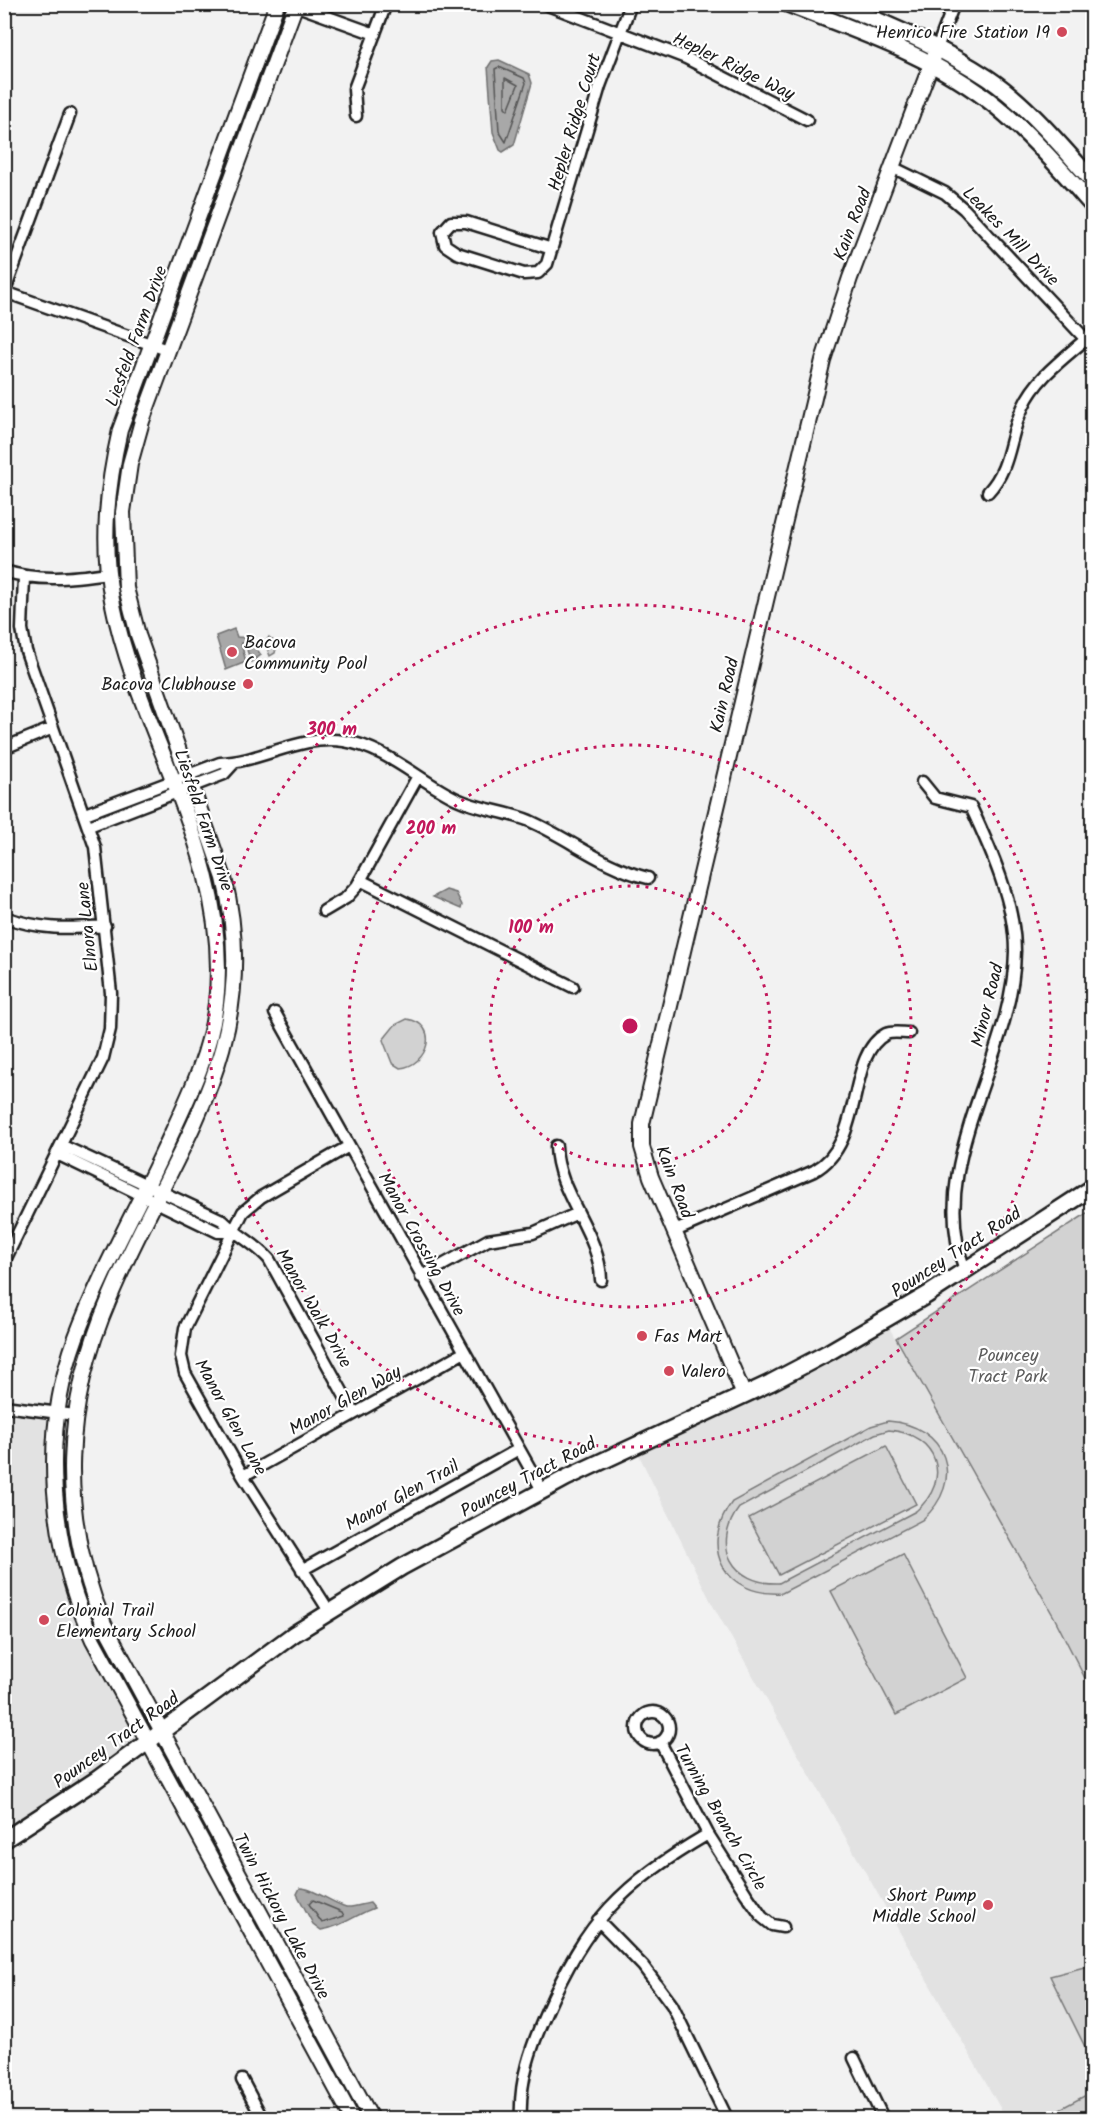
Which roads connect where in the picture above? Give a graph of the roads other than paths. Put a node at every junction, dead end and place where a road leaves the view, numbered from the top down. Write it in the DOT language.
graph roads {
  1 [pos="277,4"];
  2 [pos="386,4"];
  3 [pos="545,4"];
  4 [pos="630,4"];
  5 [pos="788,4"];
  6 [pos="836,4"];
  7 [pos="954,4"];
  8 [pos="295,5"];
  9 [pos="620,33"];
  10 [pos="375,34"];
  11 [pos="937,48"];
  12 [pos="931,65"];
  13 [pos="70,114"];
  14 [pos="356,116"];
  15 [pos="807,120"];
  16 [pos="892,167"];
  17 [pos="1092,180"];
  18 [pos="1092,205"];
  19 [pos="552,249"];
  20 [pos="5,292"];
  21 [pos="1089,342"];
  22 [pos="152,345"];
  23 [pos="167,350"];
  24 [pos="988,492"];
  25 [pos="4,572"];
  26 [pos="108,573"];
  27 [pos="24,577"];
  28 [pos="53,728"];
  29 [pos="4,748"];
  30 [pos="418,776"];
  31 [pos="191,781"];
  32 [pos="922,782"];
  33 [pos="175,787"];
  34 [pos="85,814"];
  35 [pos="89,826"];
  36 [pos="648,878"];
  37 [pos="360,880"];
  38 [pos="324,911"];
  39 [pos="4,917"];
  40 [pos="105,926"];
  41 [pos="573,987"];
  42 [pos="275,1013"];
  43 [pos="909,1033"];
  44 [pos="349,1146"];
  45 [pos="556,1146"];
  46 [pos="59,1149"];
  47 [pos="1092,1188"];
  48 [pos="145,1190"];
  49 [pos="158,1197"];
  50 [pos="578,1213"];
  51 [pos="675,1231"];
  52 [pos="233,1232"];
  53 [pos="4,1263"];
  54 [pos="965,1270"];
  55 [pos="421,1277"];
  56 [pos="601,1281"];
  57 [pos="464,1353"];
  58 [pos="744,1395"];
  59 [pos="4,1406"];
  60 [pos="58,1413"];
  61 [pos="354,1413"];
  62 [pos="75,1415"];
  63 [pos="519,1449"];
  64 [pos="243,1476"];
  65 [pos="542,1490"];
  66 [pos="302,1570"];
  67 [pos="329,1611"];
  68 [pos="161,1731"];
  69 [pos="147,1741"];
  70 [pos="660,1742"];
  71 [pos="708,1834"];
  72 [pos="4,1840"];
  73 [pos="598,1920"];
  74 [pos="783,1927"];
  75 [pos="854,2058"];
  76 [pos="242,2080"];
  77 [pos="262,2118"];
  78 [pos="352,2118"];
  79 [pos="371,2118"];
  80 [pos="521,2118"];
  81 [pos="727,2118"];
  82 [pos="883,2118"];
  1 -- 22 [label="street, Liesfeld Farm Drive"];
  2 -- 10 [label="street"];
  3 -- 9 [label="street, Hepler Ridge Way"];
  4 -- 9 [label="street, Hepler Ridge Court"];
  5 -- 12 [label="main road"];
  6 -- 11 [label="main road"];
  7 -- 11 [label="street, Kain Road"];
  8 -- 10 [label="street"];
  8 -- 23 [label="street, Liesfeld Farm Drive"];
  9 -- 15 [label="street, Hepler Ridge Way"];
  9 -- 19 [label="street, Hepler Ridge Court"];
  10 -- 14 [label="street"];
  11 -- 12 [label="street, Kain Road"];
  11 -- 17 [label="main road"];
  12 -- 16 [label="street, Kain Road"];
  12 -- 18 [label="main road"];
  13 -- 20 [label="street"];
  16 -- 21 [label="street, Leakes Mill Drive"];
  16 -- 51 [label="street, Kain Road"];
  19 -- 19 [label="street, Hepler Ridge Court"];
  20 -- 22 [label="street"];
  21 -- 24 [label="street"];
  22 -- 23 [label="street"];
  22 -- 26 [label="street, Liesfeld Farm Drive"];
  23 -- 31 [label="street, Liesfeld Farm Drive"];
  25 -- 27 [label="street"];
  26 -- 27 [label="street"];
  26 -- 33 [label="street, Liesfeld Farm Drive"];
  27 -- 28 [label="street, Elnora Lane"];
  28 -- 29 [label="street"];
  28 -- 34 [label="street, Elnora Lane"];
  30 -- 31 [label="street"];
  30 -- 36 [label="street"];
  30 -- 37 [label="street"];
  31 -- 33 [label="street"];
  31 -- 49 [label="street, Liesfeld Farm Drive"];
  32 -- 54 [label="street, Minor Road"];
  33 -- 34 [label="street"];
  33 -- 35 [label="street"];
  33 -- 48 [label="street, Liesfeld Farm Drive"];
  34 -- 35 [label="street, Elnora Lane"];
  35 -- 40 [label="street, Elnora Lane"];
  37 -- 38 [label="street"];
  37 -- 41 [label="street"];
  39 -- 40 [label="street"];
  40 -- 46 [label="street, Elnora Lane"];
  42 -- 44 [label="street, Manor Crossing Drive"];
  43 -- 51 [label="street"];
  44 -- 52 [label="street, Manor Glen Lane"];
  44 -- 55 [label="street, Manor Crossing Drive"];
  45 -- 50 [label="street"];
  46 -- 48 [label="street, Manor Walk Drive"];
  46 -- 53 [label="street, Elnora Lane"];
  47 -- 54 [label="main road, Pouncey Tract Road"];
  48 -- 49 [label="street, Manor Walk Drive"];
  48 -- 60 [label="street, Liesfeld Farm Drive"];
  49 -- 52 [label="street, Manor Walk Drive"];
  49 -- 62 [label="street, Liesfeld Farm Drive"];
  50 -- 55 [label="street"];
  50 -- 56 [label="street"];
  51 -- 58 [label="street, Kain Road"];
  52 -- 61 [label="street, Manor Walk Drive"];
  52 -- 64 [label="street, Manor Glen Lane"];
  54 -- 58 [label="main road, Pouncey Tract Road"];
  55 -- 57 [label="street, Manor Crossing Drive"];
  57 -- 61 [label="street, Manor Glen Way"];
  57 -- 63 [label="street, Manor Crossing Drive"];
  58 -- 65 [label="main road, Pouncey Tract Road"];
  59 -- 60 [label="street"];
  60 -- 62 [label="street"];
  60 -- 69 [label="street, Liesfeld Farm Drive"];
  61 -- 64 [label="street, Manor Glen Way"];
  62 -- 68 [label="street, Liesfeld Farm Drive"];
  63 -- 65 [label="street, Manor Crossing Drive"];
  63 -- 66 [label="street, Manor Glen Trail"];
  64 -- 66 [label="street, Manor Glen Lane"];
  65 -- 67 [label="main road, Pouncey Tract Road"];
  66 -- 67 [label="street, Manor Glen Lane"];
  67 -- 68 [label="main road, Pouncey Tract Road"];
  68 -- 69 [label="main road, Pouncey Tract Road"];
  68 -- 79 [label="street, Twin Hickory Lake Drive"];
  69 -- 72 [label="main road, Pouncey Tract Road"];
  69 -- 78 [label="street, Twin Hickory Lake Drive"];
  70 -- 71 [label="street, Turning Branch Circle"];
  71 -- 73 [label="street"];
  71 -- 74 [label="street, Turning Branch Circle"];
  73 -- 80 [label="street"];
  73 -- 81 [label="street"];
  75 -- 82 [label="street"];
  76 -- 77 [label="street"];
}
